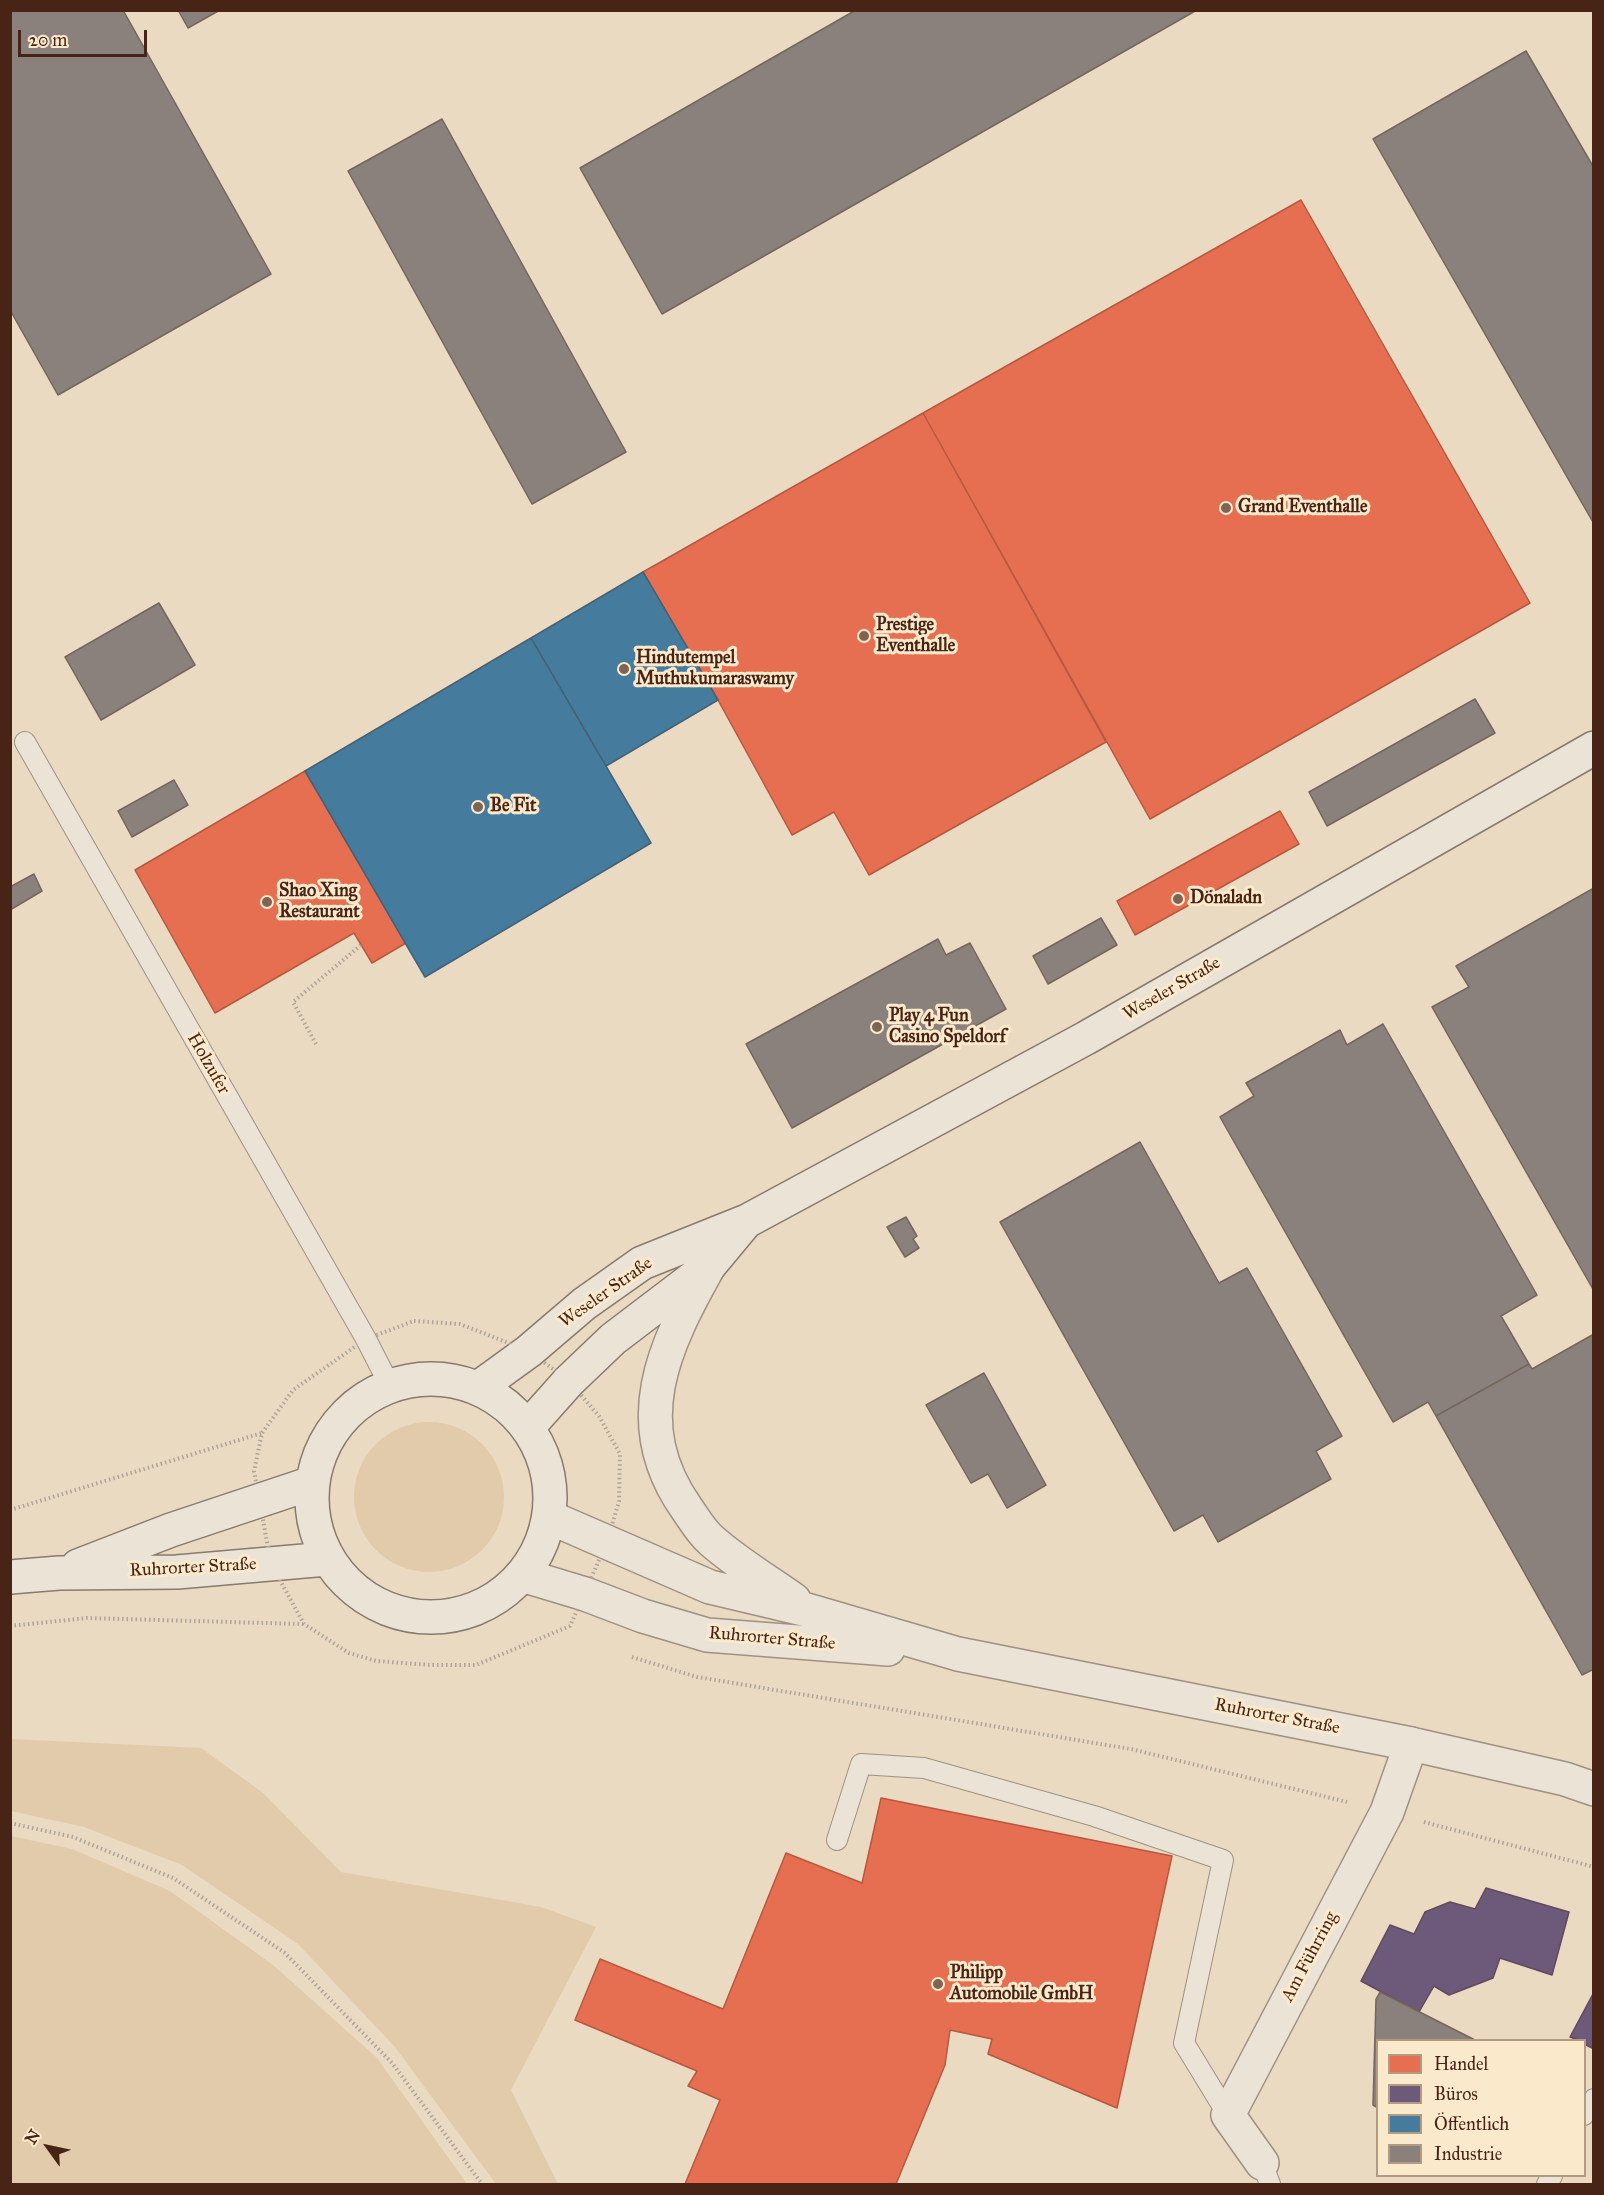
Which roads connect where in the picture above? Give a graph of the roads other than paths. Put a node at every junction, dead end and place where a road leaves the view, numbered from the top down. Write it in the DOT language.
graph roads {
  1 [pos="25,742"];
  2 [pos="1593,748"];
  3 [pos="747,1221"];
  4 [pos="709,1266"];
  5 [pos="390,1386"];
  6 [pos="478,1388"];
  7 [pos="528,1428"];
  8 [pos="312,1483"];
  9 [pos="549,1517"];
  10 [pos="327,1559"];
  11 [pos="59,1573"];
  12 [pos="522,1575"];
  13 [pos="10,1577"];
  14 [pos="807,1610"];
  15 [pos="958,1654"];
  16 [pos="1411,1744"];
  17 [pos="1593,1789"];
  18 [pos="837,1840"];
  19 [pos="1228,2115"];
  20 [pos="1266,2174"];
  1 -- 5 [label="lane, Holzufer"];
  2 -- 3 [label="main road, Weseler Straße"];
  3 -- 4 [label="main road, Weseler Straße"];
  3 -- 6 [label="main road, Weseler Straße"];
  4 -- 7 [label="main road, Weseler Straße"];
  4 -- 14 [label="main road, Ruhrorter Straße"];
  5 -- 6 [label="main road"];
  5 -- 8 [label="main road"];
  6 -- 7 [label="main road"];
  7 -- 9 [label="main road"];
  8 -- 10 [label="main road"];
  8 -- 11 [label="main road, Ruhrorter Straße"];
  9 -- 12 [label="main road"];
  9 -- 14 [label="main road, Ruhrorter Straße"];
  10 -- 11 [label="main road, Ruhrorter Straße"];
  10 -- 12 [label="main road"];
  11 -- 13 [label="main road, Ruhrorter Straße"];
  12 -- 15 [label="main road, Ruhrorter Straße"];
  14 -- 15 [label="main road, Ruhrorter Straße"];
  15 -- 16 [label="main road, Ruhrorter Straße"];
  16 -- 17 [label="main road, Ruhrorter Straße"];
  16 -- 19 [label="main road, Am Führring"];
  18 -- 19 [label="lane"];
  19 -- 20 [label="main road"];
}
